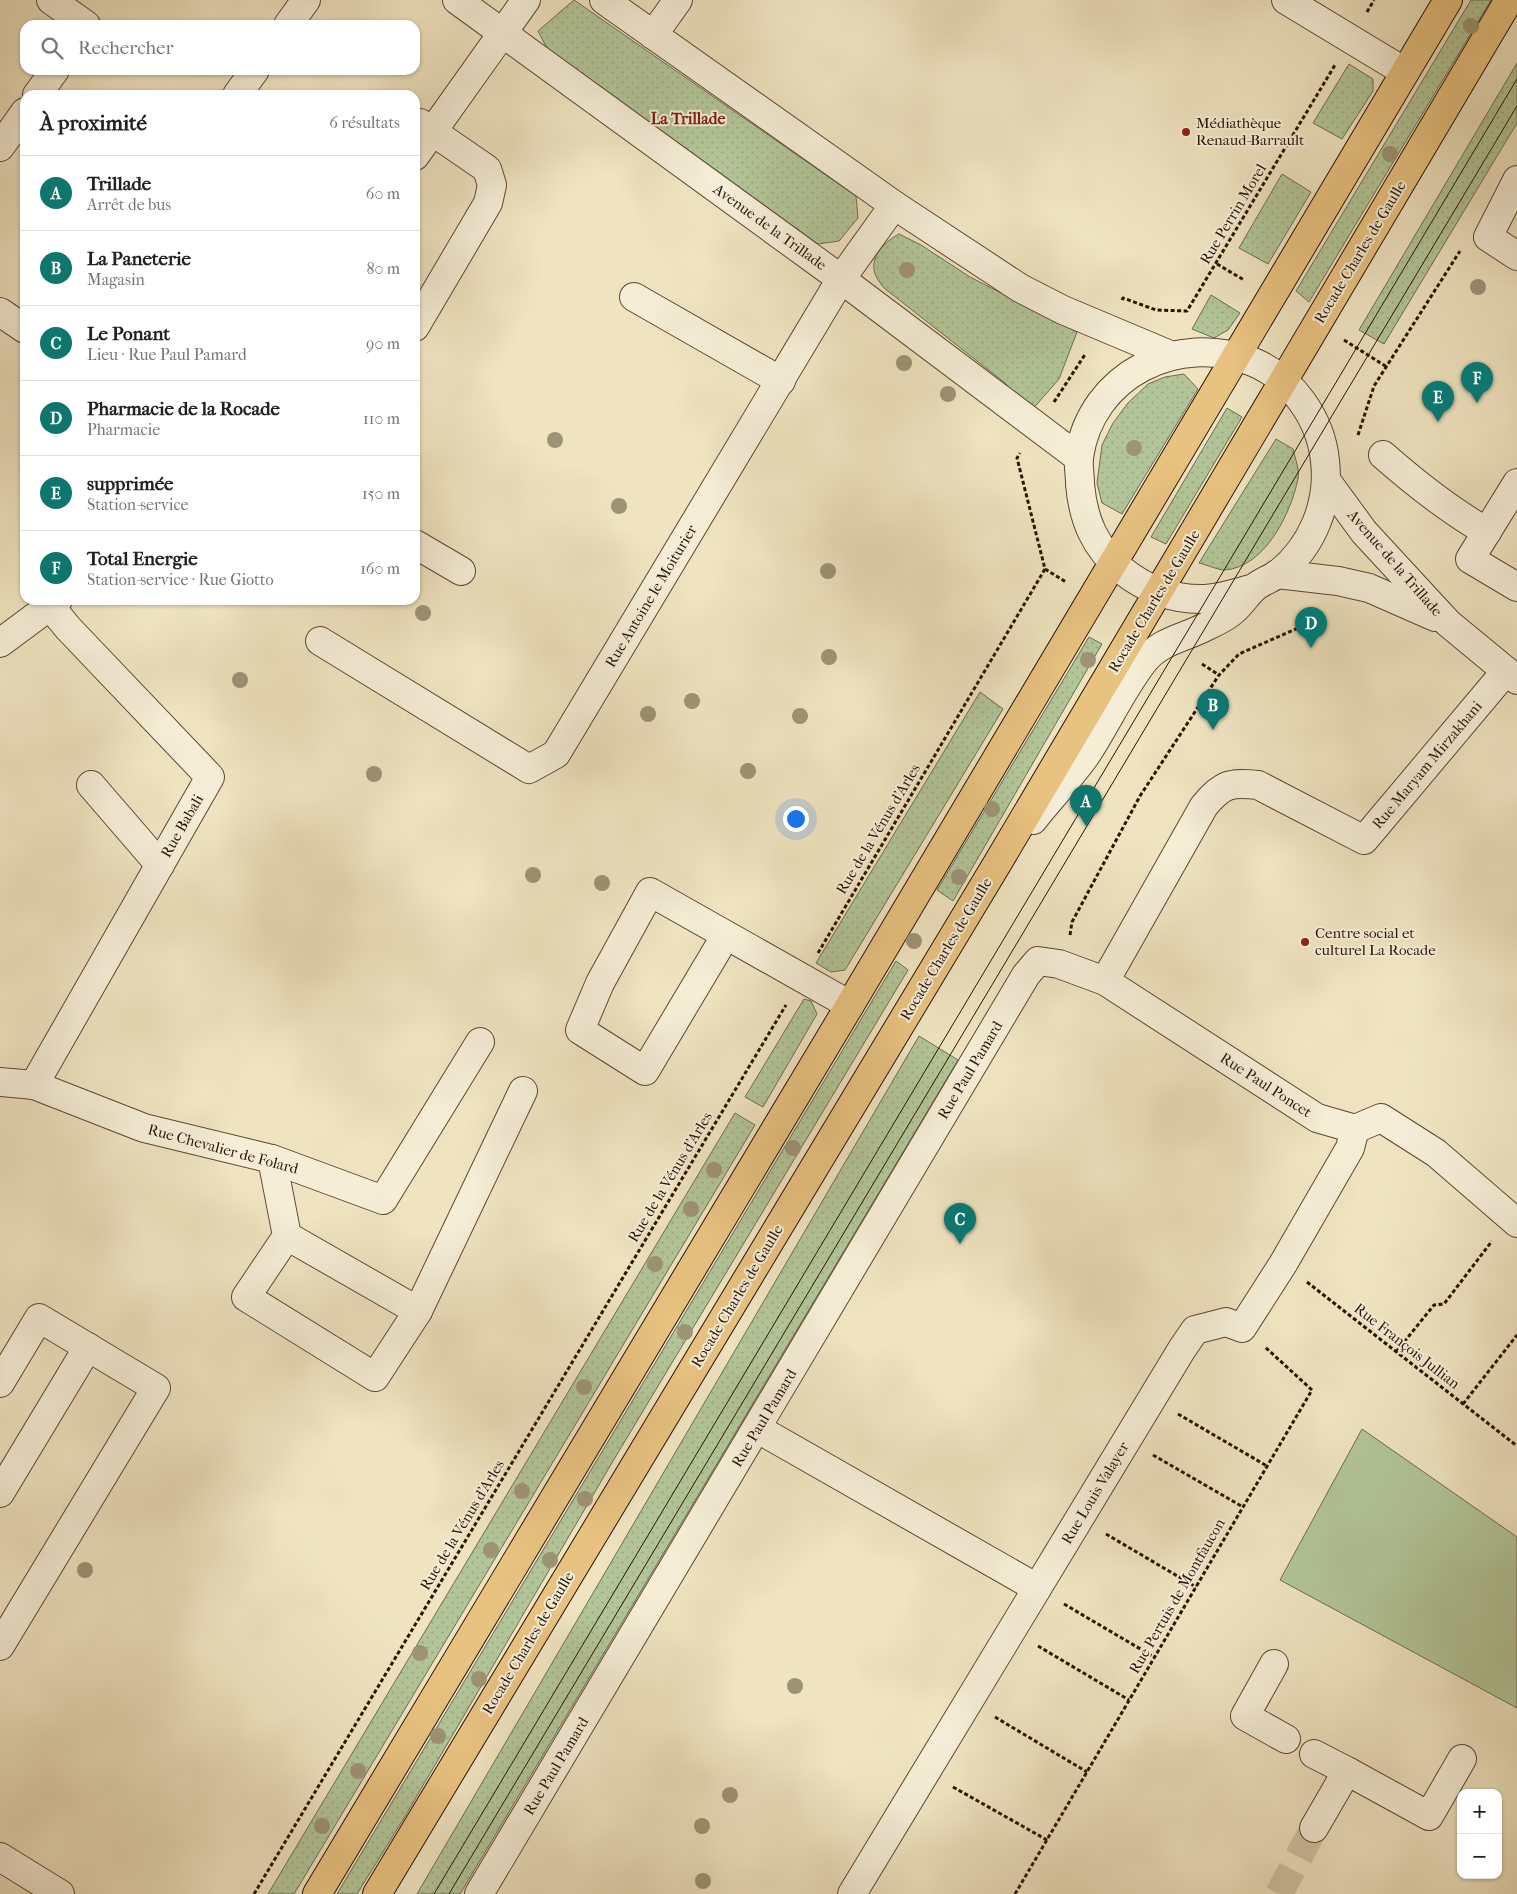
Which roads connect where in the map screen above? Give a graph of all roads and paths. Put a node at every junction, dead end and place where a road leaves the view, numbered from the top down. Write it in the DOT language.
graph roads {
  1 [pos="51,0"];
  2 [pos="306,0"];
  3 [pos="458,0"];
  4 [pos="526,0"];
  5 [pos="604,0"];
  6 [pos="678,0"];
  7 [pos="1286,0"];
  8 [pos="1374,0"];
  9 [pos="1448,0"];
  10 [pos="1508,0"];
  11 [pos="79,20"];
  12 [pos="292,20"];
  13 [pos="502,33"];
  14 [pos="653,35"];
  15 [pos="1350,39"];
  16 [pos="1405,72"];
  17 [pos="51,75"];
  18 [pos="251,75"];
  19 [pos="41,90"];
  20 [pos="241,90"];
  21 [pos="20,119"];
  22 [pos="426,127"];
  23 [pos="420,143"];
  24 [pos="0,147"];
  25 [pos="1517,180"];
  26 [pos="894,205"];
  27 [pos="1488,238"];
  28 [pos="1517,256"];
  29 [pos="841,279"];
  30 [pos="634,297"];
  31 [pos="0,312"];
  32 [pos="420,319"];
  33 [pos="20,326"];
  34 [pos="1104,328"];
  35 [pos="1170,355"];
  36 [pos="1237,356"];
  37 [pos="781,381"];
  38 [pos="1284,382"];
  39 [pos="1038,426"];
  40 [pos="1358,437"];
  41 [pos="1384,455"];
  42 [pos="1079,458"];
  43 [pos="1326,480"];
  44 [pos="1517,483"];
  45 [pos="1487,532"];
  46 [pos="420,547"];
  47 [pos="1113,562"];
  48 [pos="461,571"];
  49 [pos="1266,581"];
  50 [pos="1517,587"];
  51 [pos="1159,592"];
  52 [pos="47,605"];
  53 [pos="53,605"];
  54 [pos="1323,607"];
  55 [pos="1448,623"];
  56 [pos="320,641"];
  57 [pos="0,643"];
  58 [pos="1511,675"];
  59 [pos="92,786"];
  60 [pos="997,864"];
  61 [pos="160,865"];
  62 [pos="726,935"];
  63 [pos="1059,964"];
  64 [pos="802,978"];
  65 [pos="1105,981"];
  66 [pos="850,1006"];
  67 [pos="480,1042"];
  68 [pos="0,1082"];
  69 [pos="34,1085"];
  70 [pos="523,1091"];
  71 [pos="1355,1129"];
  72 [pos="272,1159"];
  73 [pos="1514,1220"];
  74 [pos="287,1236"];
  75 [pos="1283,1264"];
  76 [pos="418,1311"];
  77 [pos="1242,1328"];
  78 [pos="1517,1335"];
  79 [pos="88,1347"];
  80 [pos="1396,1352"];
  81 [pos="0,1383"];
  82 [pos="1152,1399"];
  83 [pos="1463,1404"];
  84 [pos="758,1429"];
  85 [pos="1127,1440"];
  86 [pos="1517,1446"];
  87 [pos="1267,1466"];
  88 [pos="0,1493"];
  89 [pos="1242,1507"];
  90 [pos="1079,1518"];
  91 [pos="1196,1586"];
  92 [pos="1037,1588"];
  93 [pos="1012,1630"];
  94 [pos="0,1646"];
  95 [pos="1154,1657"];
  96 [pos="1274,1664"];
  97 [pos="1129,1700"];
  98 [pos="968,1702"];
  99 [pos="1286,1738"];
  100 [pos="1314,1754"];
  101 [pos="1462,1759"];
  102 [pos="1348,1771"];
  103 [pos="926,1772"];
  104 [pos="1087,1772"];
  105 [pos="1314,1828"];
  106 [pos="1047,1840"];
  107 [pos="0,1857"];
  108 [pos="60,1894"];
  109 [pos="254,1894"];
  110 [pos="317,1894"];
  111 [pos="377,1894"];
  112 [pos="479,1894"];
  113 [pos="852,1894"];
  114 [pos="1015,1894"];
  1 -- 11 [label="street"];
  2 -- 12 [label="street"];
  3 -- 13 [label="street, Avenue de la Trillade"];
  4 -- 13 [label="street"];
  5 -- 14 [label="street"];
  6 -- 14 [label="street"];
  7 -- 15 [label="street"];
  8 -- 15 [label="path, Rue Perrin Morel"];
  9 -- 16 [label="main road"];
  10 -- 38 [label="main road, Rocade Charles de Gaulle"];
  13 -- 22 [label="street"];
  13 -- 29 [label="street, Avenue de la Trillade"];
  14 -- 26 [label="street"];
  15 -- 16 [label="street"];
  15 -- 34 [label="path, Rue Perrin Morel"];
  16 -- 36 [label="main road"];
  17 -- 19 [label="street"];
  18 -- 20 [label="street"];
  21 -- 24 [label="street"];
  22 -- 23 [label="street"];
  22 -- 32 [label="street"];
  25 -- 27 [label="street"];
  26 -- 29 [label="street, Rue Antoine le Moiturier"];
  26 -- 34 [label="street"];
  27 -- 28 [label="street"];
  27 -- 40 [label="path"];
  29 -- 37 [label="street, Rue Antoine le Moiturier"];
  29 -- 39 [label="street, Avenue de la Trillade"];
  30 -- 37 [label="street"];
  31 -- 33 [label="street"];
  34 -- 35 [label="street"];
  34 -- 39 [label="path"];
  35 -- 36 [label="street"];
  35 -- 42 [label="street"];
  36 -- 38 [label="street"];
  36 -- 47 [label="main road"];
  37 -- 56 [label="street, Rue Antoine le Moiturier"];
  38 -- 43 [label="street"];
  38 -- 51 [label="main road, Rocade Charles de Gaulle"];
  39 -- 42 [label="street, Avenue de la Trillade"];
  39 -- 64 [label="path, Rue de la Vénus d'Arles"];
  41 -- 45 [label="street"];
  42 -- 47 [label="street"];
  43 -- 49 [label="street"];
  43 -- 55 [label="street, Avenue de la Trillade"];
  44 -- 45 [label="street"];
  45 -- 50 [label="street"];
  46 -- 48 [label="street"];
  47 -- 51 [label="street"];
  47 -- 66 [label="main road"];
  49 -- 51 [label="street"];
  49 -- 55 [label="street, Avenue de la Trillade"];
  49 -- 60 [label="street"];
  51 -- 60 [label="main road, Rocade Charles de Gaulle"];
  52 -- 57 [label="street"];
  53 -- 61 [label="street, Rue Babali"];
  54 -- 63 [label="path"];
  55 -- 58 [label="street, Avenue de la Trillade"];
  58 -- 65 [label="street, Rue Maryam Mirzakhani"];
  59 -- 61 [label="street"];
  60 -- 111 [label="main road, Rocade Charles de Gaulle"];
  61 -- 69 [label="street, Rue Babali"];
  62 -- 62 [label="street"];
  62 -- 64 [label="street"];
  63 -- 65 [label="street, Rue Paul Poncet"];
  63 -- 84 [label="street, Rue Paul Pamard"];
  64 -- 66 [label="street"];
  64 -- 109 [label="path, Rue de la Vénus d'Arles"];
  65 -- 71 [label="street, Rue Paul Poncet"];
  66 -- 110 [label="main road"];
  67 -- 72 [label="street, Rue Chevalier de Folard"];
  68 -- 69 [label="street, Rue Chevalier de Folard"];
  69 -- 72 [label="street, Rue Chevalier de Folard"];
  70 -- 76 [label="street"];
  71 -- 73 [label="street"];
  71 -- 75 [label="street"];
  72 -- 74 [label="street"];
  73 -- 80 [label="path"];
  74 -- 76 [label="street"];
  74 -- 76 [label="street"];
  75 -- 77 [label="street"];
  75 -- 80 [label="path, Rue François Jullian"];
  77 -- 82 [label="street, Rue Louis Valayer"];
  77 -- 87 [label="path, Rue Pertuis de Montfaucon"];
  78 -- 83 [label="path"];
  79 -- 81 [label="street"];
  79 -- 88 [label="street"];
  79 -- 94 [label="street"];
  80 -- 83 [label="path, Rue François Jullian"];
  82 -- 85 [label="street, Rue Louis Valayer"];
  82 -- 87 [label="path"];
  83 -- 86 [label="path, Rue François Jullian"];
  84 -- 92 [label="street"];
  84 -- 112 [label="street, Rue Paul Pamard"];
  85 -- 89 [label="path"];
  85 -- 90 [label="street, Rue Louis Valayer"];
  87 -- 89 [label="path, Rue Pertuis de Montfaucon"];
  89 -- 91 [label="path, Rue Pertuis de Montfaucon"];
  90 -- 91 [label="path"];
  90 -- 92 [label="street, Rue Louis Valayer"];
  91 -- 95 [label="path, Rue Pertuis de Montfaucon"];
  92 -- 93 [label="street, Rue Louis Valayer"];
  92 -- 95 [label="path"];
  93 -- 97 [label="path"];
  93 -- 98 [label="street, Rue Louis Valayer"];
  95 -- 97 [label="path, Rue Pertuis de Montfaucon"];
  96 -- 99 [label="street"];
  97 -- 104 [label="path, Rue Pertuis de Montfaucon"];
  98 -- 103 [label="street, Rue Louis Valayer"];
  98 -- 104 [label="path"];
  100 -- 102 [label="street"];
  101 -- 102 [label="street"];
  102 -- 105 [label="street"];
  103 -- 106 [label="path"];
  103 -- 113 [label="street, Rue Louis Valayer"];
  104 -- 106 [label="path, Rue Pertuis de Montfaucon"];
  106 -- 114 [label="path, Rue Pertuis de Montfaucon"];
  107 -- 108 [label="street"];
}
